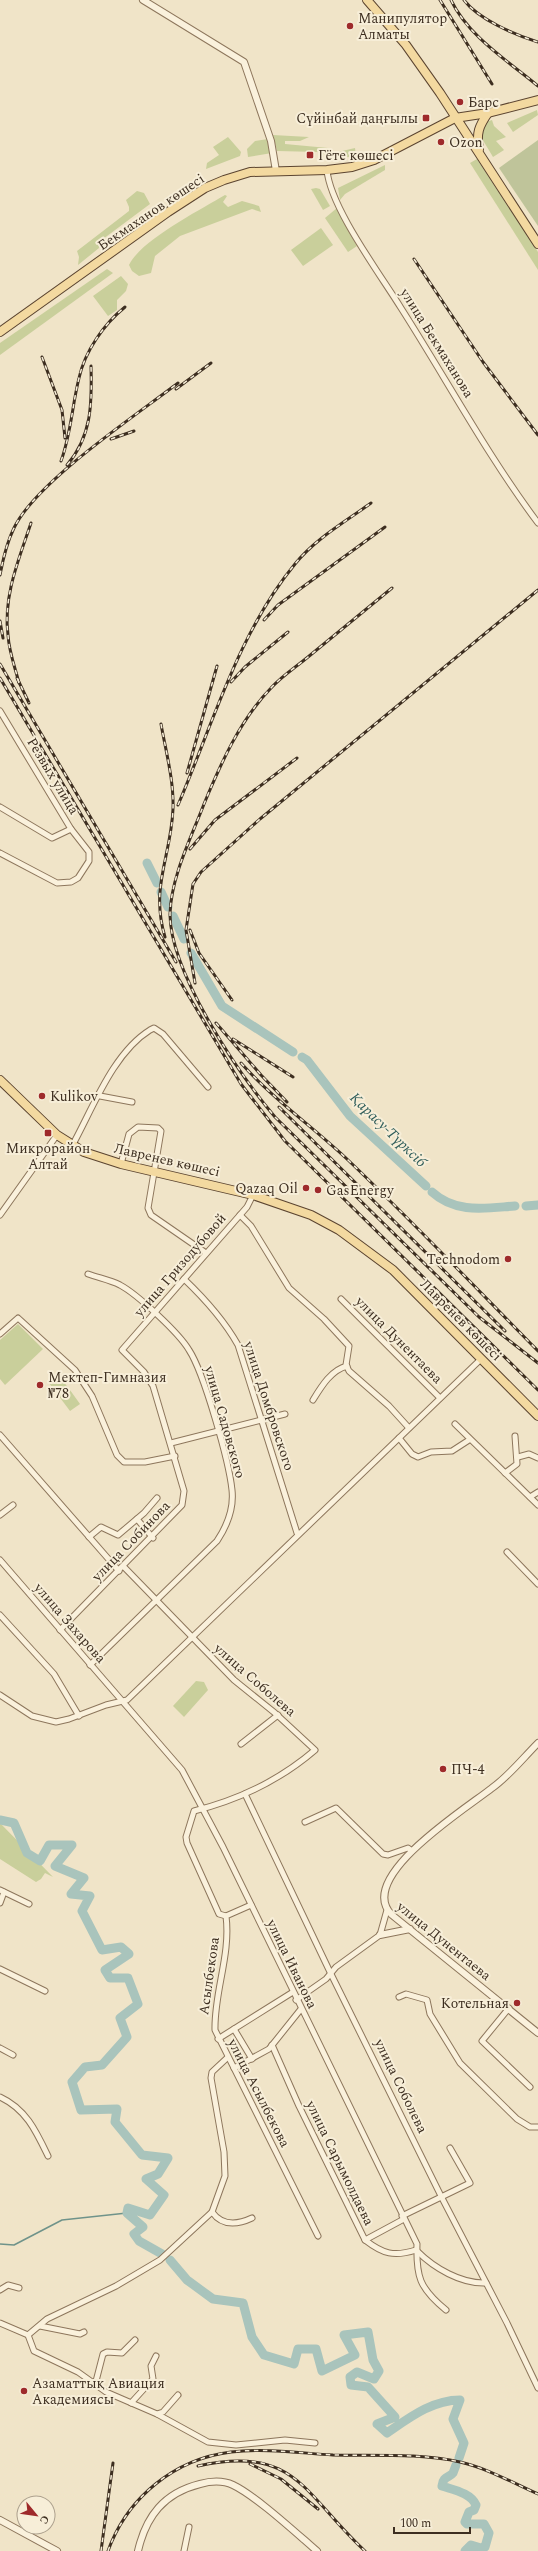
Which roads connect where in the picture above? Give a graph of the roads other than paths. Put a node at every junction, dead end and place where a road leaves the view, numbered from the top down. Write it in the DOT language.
graph roads {
  1 [pos="143,0"];
  2 [pos="367,0"];
  3 [pos="538,100"];
  4 [pos="488,113"];
  5 [pos="455,118"];
  6 [pos="479,152"];
  7 [pos="327,170"];
  8 [pos="276,171"];
  9 [pos="538,244"];
  10 [pos="0,332"];
  11 [pos="538,523"];
  12 [pos="0,711"];
  13 [pos="0,807"];
  14 [pos="71,829"];
  15 [pos="0,853"];
  16 [pos="0,1080"];
  17 [pos="208,1087"];
  18 [pos="100,1096"];
  19 [pos="132,1102"];
  20 [pos="57,1135"];
  21 [pos="72,1146"];
  22 [pos="121,1164"];
  23 [pos="155,1171"];
  24 [pos="253,1195"];
  25 [pos="0,1215"];
  26 [pos="240,1215"];
  27 [pos="206,1254"];
  28 [pos="88,1274"];
  29 [pos="184,1279"];
  30 [pos="341,1299"];
  31 [pos="154,1312"];
  32 [pos="0,1334"];
  33 [pos="122,1350"];
  34 [pos="481,1359"];
  35 [pos="347,1366"];
  36 [pos="440,1398"];
  37 [pos="313,1400"];
  38 [pos="285,1414"];
  39 [pos="538,1416"];
  40 [pos="262,1418"];
  41 [pos="455,1424"];
  42 [pos="409,1428"];
  43 [pos="217,1430"];
  44 [pos="0,1435"];
  45 [pos="515,1436"];
  46 [pos="399,1438"];
  47 [pos="469,1440"];
  48 [pos="171,1443"];
  49 [pos="175,1456"];
  50 [pos="518,1457"];
  51 [pos="538,1458"];
  52 [pos="505,1473"];
  53 [pos="538,1492"];
  54 [pos="530,1497"];
  55 [pos="157,1498"];
  56 [pos="13,1505"];
  57 [pos="538,1506"];
  58 [pos="0,1515"];
  59 [pos="137,1520"];
  60 [pos="297,1534"];
  61 [pos="89,1537"];
  62 [pos="153,1538"];
  63 [pos="507,1552"];
  64 [pos="0,1560"];
  65 [pos="124,1567"];
  66 [pos="119,1571"];
  67 [pos="538,1584"];
  68 [pos="157,1601"];
  69 [pos="0,1615"];
  70 [pos="60,1630"];
  71 [pos="192,1638"];
  72 [pos="90,1665"];
  73 [pos="0,1695"];
  74 [pos="122,1702"];
  75 [pos="278,1715"];
  76 [pos="79,1716"];
  77 [pos="538,1743"];
  78 [pos="241,1744"];
  79 [pos="245,1794"];
  80 [pos="203,1809"];
  81 [pos="305,1822"];
  82 [pos="412,1851"];
  83 [pos="2,1891"];
  84 [pos="0,1903"];
  85 [pos="29,1904"];
  86 [pos="251,1905"];
  87 [pos="387,1910"];
  88 [pos="226,1916"];
  89 [pos="410,1929"];
  90 [pos="380,1935"];
  91 [pos="0,1969"];
  92 [pos="330,1972"];
  93 [pos="45,1991"];
  94 [pos="293,1992"];
  95 [pos="399,1997"];
  96 [pos="296,2000"];
  97 [pos="510,2008"];
  98 [pos="301,2009"];
  99 [pos="234,2030"];
  100 [pos="538,2033"];
  101 [pos="218,2039"];
  102 [pos="272,2045"];
  103 [pos="0,2048"];
  104 [pos="13,2055"];
  105 [pos="227,2058"];
  106 [pos="252,2059"];
  107 [pos="234,2068"];
  108 [pos="530,2088"];
  109 [pos="0,2097"];
  110 [pos="538,2127"];
  111 [pos="450,2148"];
  112 [pos="48,2156"];
  113 [pos="442,2198"];
  114 [pos="212,2212"];
  115 [pos="403,2217"];
  116 [pos="252,2218"];
  117 [pos="318,2236"];
  118 [pos="365,2240"];
  119 [pos="416,2250"];
  120 [pos="486,2283"];
  121 [pos="19,2288"];
  122 [pos="0,2290"];
  123 [pos="446,2310"];
  124 [pos="0,2323"];
  125 [pos="40,2326"];
  126 [pos="84,2332"];
  127 [pos="28,2335"];
  128 [pos="135,2340"];
  129 [pos="156,2356"];
  130 [pos="95,2385"];
  131 [pos="538,2388"];
  132 [pos="178,2395"];
  133 [pos="132,2403"];
  134 [pos="157,2414"];
  135 [pos="315,2443"];
  136 [pos="0,2520"];
  137 [pos="189,2527"];
  138 [pos="57,2551"];
  139 [pos="138,2551"];
  140 [pos="184,2551"];
  141 [pos="316,2551"];
  1 -- 8 [label="street"];
  2 -- 5 [label="main road"];
  3 -- 4 [label="main road, Бекмаханов көшесі"];
  4 -- 5 [label="main road, Бекмаханов көшесі"];
  4 -- 6 [label="main road"];
  5 -- 6 [label="main road"];
  5 -- 7 [label="main road, Бекмаханов көшесі"];
  6 -- 9 [label="main road"];
  7 -- 8 [label="main road, Бекмаханов көшесі"];
  7 -- 11 [label="street, улица Бекмаханова"];
  8 -- 10 [label="main road, Бекмаханов көшесі"];
  12 -- 14 [label="street, Резвых улица"];
  13 -- 14 [label="street"];
  14 -- 15 [label="street, Резвых улица"];
  16 -- 20 [label="main road, Лавренев көшесі"];
  17 -- 18 [label="street"];
  18 -- 19 [label="street"];
  18 -- 21 [label="street"];
  20 -- 21 [label="main road, Лавренев көшесі"];
  20 -- 25 [label="street"];
  21 -- 22 [label="main road, Лавренев көшесі"];
  22 -- 23 [label="main road, Лавренев көшесі"];
  22 -- 23 [label="street"];
  23 -- 24 [label="main road, Лавренев көшесі"];
  23 -- 27 [label="street"];
  24 -- 26 [label="street, улица Гризодубовой"];
  24 -- 34 [label="main road, Лавренев көшесі"];
  26 -- 27 [label="street, улица Гризодубовой"];
  26 -- 35 [label="street"];
  27 -- 29 [label="street, улица Гризодубовой"];
  28 -- 31 [label="street, улица Садовского"];
  29 -- 31 [label="street, улица Гризодубовой"];
  29 -- 40 [label="street, улица Домбровского"];
  30 -- 36 [label="street, улица Дунентаева"];
  31 -- 33 [label="street, улица Гризодубовой"];
  31 -- 43 [label="street, улица Садовского"];
  32 -- 49 [label="street"];
  33 -- 48 [label="street, улица Собинова"];
  34 -- 36 [label="street"];
  34 -- 39 [label="main road, Лавренев көшесі"];
  35 -- 37 [label="street"];
  35 -- 42 [label="street"];
  36 -- 42 [label="street"];
  38 -- 40 [label="street"];
  40 -- 43 [label="street"];
  40 -- 60 [label="street, улица Домбровского"];
  41 -- 47 [label="street"];
  42 -- 46 [label="street"];
  43 -- 48 [label="street"];
  43 -- 68 [label="street, улица Садовского"];
  44 -- 61 [label="street"];
  45 -- 50 [label="street"];
  46 -- 47 [label="street"];
  46 -- 60 [label="street"];
  47 -- 52 [label="street"];
  48 -- 49 [label="street, улица Собинова"];
  49 -- 62 [label="street, улица Собинова"];
  50 -- 51 [label="street"];
  50 -- 52 [label="street"];
  52 -- 54 [label="street"];
  53 -- 54 [label="street"];
  54 -- 57 [label="street"];
  55 -- 59 [label="street"];
  56 -- 58 [label="street"];
  59 -- 61 [label="street"];
  59 -- 62 [label="street"];
  60 -- 71 [label="street"];
  61 -- 66 [label="street"];
  62 -- 65 [label="street, улица Собинова"];
  63 -- 67 [label="street"];
  64 -- 70 [label="street, улица Захарова"];
  65 -- 66 [label="street, улица Собинова"];
  65 -- 68 [label="street, улица Соболева"];
  66 -- 70 [label="street, улица Собинова"];
  68 -- 71 [label="street, улица Соболева"];
  68 -- 72 [label="street, улица Садовского"];
  69 -- 76 [label="street"];
  70 -- 72 [label="street, улица Захарова"];
  71 -- 74 [label="street"];
  71 -- 75 [label="street, улица Соболева"];
  72 -- 74 [label="street, улица Захарова"];
  73 -- 76 [label="street"];
  74 -- 76 [label="street"];
  74 -- 80 [label="street, улица Иванова"];
  75 -- 78 [label="street"];
  75 -- 79 [label="street, улица Соболева"];
  77 -- 82 [label="street, улица Дунентаева"];
  79 -- 80 [label="street, улица Соболева"];
  79 -- 92 [label="street, улица Соболева"];
  80 -- 86 [label="street, улица Иванова"];
  80 -- 88 [label="street"];
  81 -- 82 [label="street"];
  82 -- 87 [label="street, улица Дунентаева"];
  83 -- 84 [label="street"];
  83 -- 85 [label="street"];
  86 -- 88 [label="street"];
  86 -- 94 [label="street, улица Иванова"];
  87 -- 89 [label="street, улица Дунентаева"];
  87 -- 90 [label="street"];
  88 -- 101 [label="street, Асылбекова"];
  89 -- 90 [label="street"];
  89 -- 97 [label="street, улица Дунентаева"];
  90 -- 92 [label="street"];
  91 -- 93 [label="street"];
  92 -- 96 [label="street"];
  92 -- 113 [label="street, улица Соболева"];
  94 -- 96 [label="street, улица Иванова"];
  94 -- 99 [label="street, улица Асылбекова"];
  95 -- 110 [label="street"];
  96 -- 98 [label="street, улица Иванова"];
  97 -- 100 [label="street, улица Дунентаева"];
  97 -- 108 [label="street"];
  98 -- 102 [label="street"];
  98 -- 115 [label="street, улица Иванова"];
  99 -- 101 [label="street, улица Асылбекова"];
  99 -- 106 [label="street"];
  101 -- 105 [label="street, улица Асылбекова"];
  102 -- 106 [label="street"];
  102 -- 118 [label="street, улица Сарымолдаева"];
  103 -- 104 [label="street"];
  105 -- 107 [label="street, улица Асылбекова"];
  105 -- 114 [label="street"];
  106 -- 107 [label="street"];
  107 -- 117 [label="street, улица Асылбекова"];
  109 -- 112 [label="street"];
  111 -- 113 [label="street"];
  113 -- 115 [label="street"];
  113 -- 120 [label="street, улица Соболева"];
  114 -- 116 [label="street"];
  114 -- 125 [label="street"];
  115 -- 118 [label="street"];
  115 -- 119 [label="street, улица Иванова"];
  118 -- 119 [label="street, улица Сарымолдаева"];
  119 -- 120 [label="street"];
  119 -- 123 [label="street, улица Иванова"];
  120 -- 131 [label="street, улица Соболева"];
  121 -- 122 [label="street"];
  124 -- 127 [label="street"];
  125 -- 126 [label="street"];
  125 -- 127 [label="street"];
  127 -- 130 [label="street"];
  128 -- 130 [label="street"];
  129 -- 133 [label="street"];
  130 -- 133 [label="street"];
  132 -- 134 [label="street"];
  133 -- 134 [label="street"];
  134 -- 135 [label="street"];
  136 -- 138 [label="street"];
  137 -- 140 [label="street"];
  139 -- 141 [label="street"];
}
